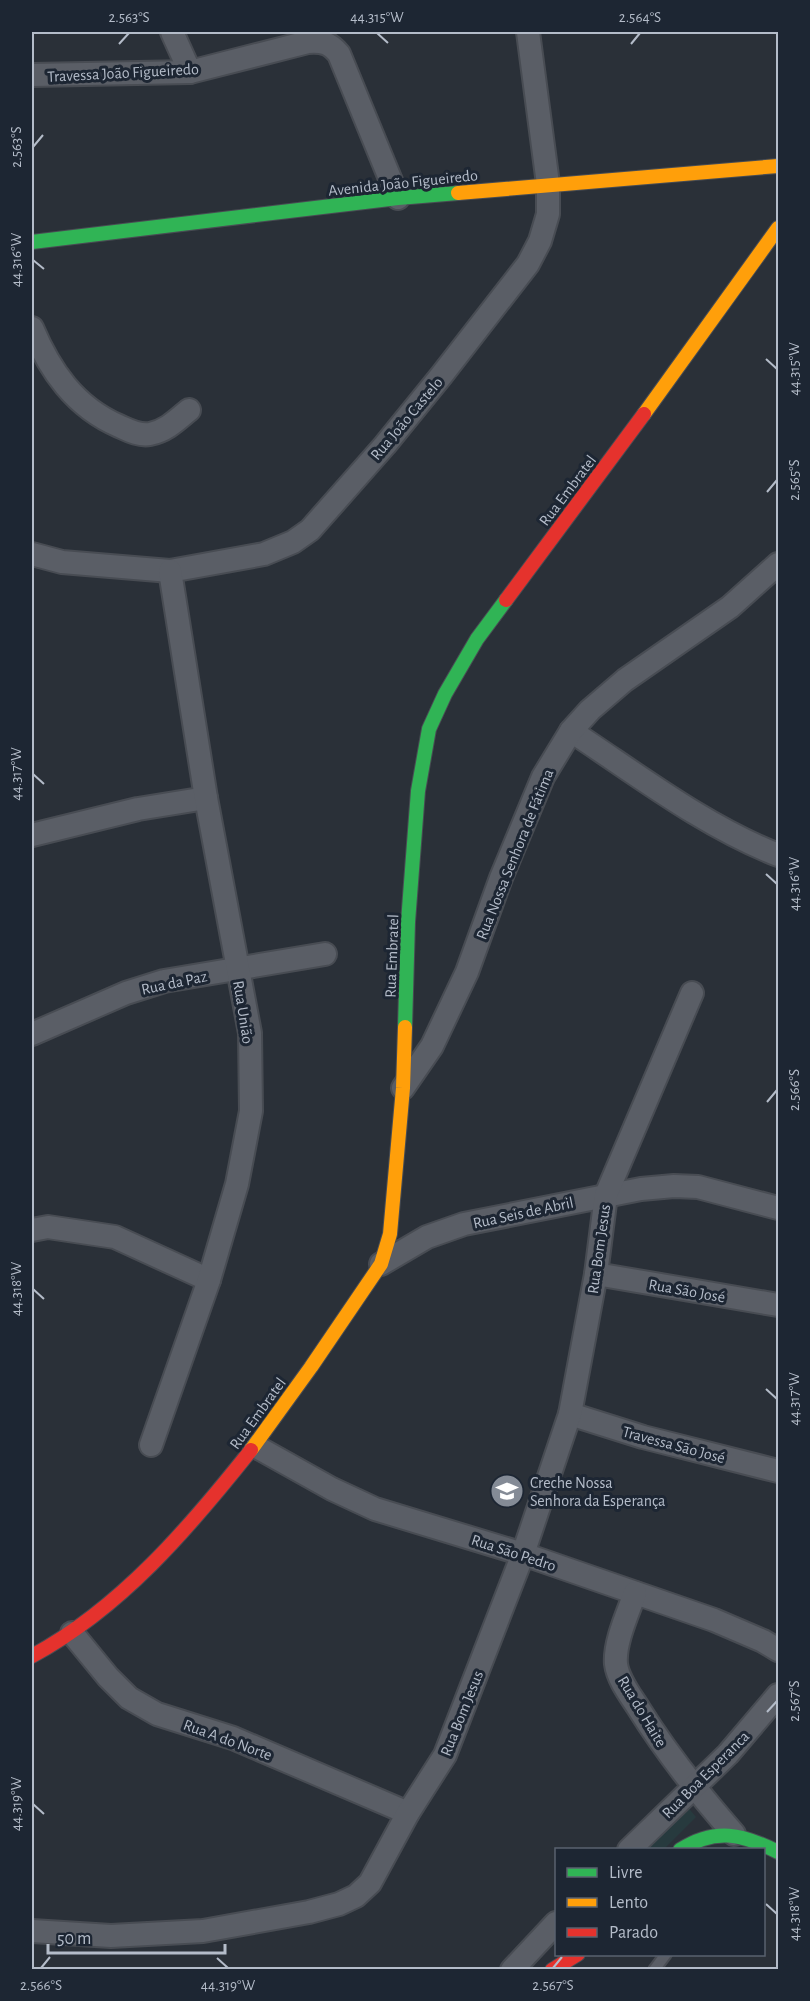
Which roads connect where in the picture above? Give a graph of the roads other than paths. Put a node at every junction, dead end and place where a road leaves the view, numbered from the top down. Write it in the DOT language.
graph roads {
  1 [pos="172,32"];
  2 [pos="528,32"];
  3 [pos="190,72"];
  4 [pos="32,75"];
  5 [pos="778,166"];
  6 [pos="548,184"];
  7 [pos="399,198"];
  8 [pos="778,228"];
  9 [pos="32,242"];
  10 [pos="32,328"];
  11 [pos="189,410"];
  12 [pos="32,554"];
  13 [pos="778,564"];
  14 [pos="170,571"];
  15 [pos="571,731"];
  16 [pos="207,798"];
  17 [pos="32,835"];
  18 [pos="778,855"];
  19 [pos="325,954"];
  20 [pos="238,969"];
  21 [pos="692,993"];
  22 [pos="32,1034"];
  23 [pos="404,1088"];
  24 [pos="606,1195"];
  25 [pos="778,1208"];
  26 [pos="32,1230"];
  27 [pos="381,1264"];
  28 [pos="596,1275"];
  29 [pos="209,1280"];
  30 [pos="778,1305"];
  31 [pos="570,1414"];
  32 [pos="151,1444"];
  33 [pos="255,1446"];
  34 [pos="778,1471"];
  35 [pos="523,1554"];
  36 [pos="635,1593"];
  37 [pos="72,1633"];
  38 [pos="778,1650"];
  39 [pos="32,1656"];
  40 [pos="778,1695"];
  41 [pos="693,1787"];
  42 [pos="408,1813"];
  43 [pos="734,1834"];
  44 [pos="631,1848"];
  45 [pos="682,1848"];
  46 [pos="778,1852"];
  47 [pos="555,1924"];
  48 [pos="32,1931"];
  49 [pos="575,1956"];
  50 [pos="664,1956"];
  51 [pos="557,1969"];
  52 [pos="512,1970"];
  53 [pos="654,1970"];
  1 -- 3 [label="street"];
  2 -- 6 [label="street, Rua João Castelo"];
  3 -- 4 [label="street, Travessa João Figueiredo"];
  3 -- 7 [label="street, Travessa João Figueiredo"];
  5 -- 6 [label="street, Avenida João Figueiredo"];
  6 -- 7 [label="street, Avenida João Figueiredo"];
  6 -- 14 [label="street, Rua João Castelo"];
  7 -- 9 [label="street, Avenida João Figueiredo"];
  8 -- 23 [label="street, Rua Embratel"];
  10 -- 11 [label="street"];
  12 -- 14 [label="street, Rua João Castelo"];
  13 -- 15 [label="street, Rua Nossa Senhora de Fátima"];
  14 -- 16 [label="street, Rua União"];
  15 -- 18 [label="street"];
  15 -- 23 [label="street, Rua Nossa Senhora de Fátima"];
  16 -- 17 [label="street"];
  16 -- 20 [label="street, Rua União"];
  19 -- 20 [label="street, Rua da Paz"];
  20 -- 22 [label="street, Rua da Paz"];
  20 -- 29 [label="street, Rua União"];
  21 -- 24 [label="street, Rua Bom Jesus"];
  23 -- 27 [label="street, Rua Embratel"];
  24 -- 25 [label="street, Rua Seis de Abril"];
  24 -- 27 [label="street, Rua Seis de Abril"];
  24 -- 28 [label="street, Rua Bom Jesus"];
  26 -- 29 [label="street"];
  27 -- 33 [label="street, Rua Embratel"];
  28 -- 30 [label="street, Rua São José"];
  28 -- 31 [label="street, Rua Bom Jesus"];
  29 -- 32 [label="street, Rua União"];
  31 -- 34 [label="street, Travessa São José"];
  31 -- 35 [label="street, Rua Bom Jesus"];
  33 -- 35 [label="street, Rua São Pedro"];
  33 -- 37 [label="street, Rua Embratel"];
  35 -- 36 [label="street, Rua São Pedro"];
  35 -- 42 [label="street, Rua Bom Jesus"];
  36 -- 38 [label="street, Rua São Pedro"];
  36 -- 41 [label="street, Rua do Haite"];
  37 -- 39 [label="street, Rua Embratel"];
  37 -- 42 [label="street, Rua A do Norte"];
  40 -- 41 [label="street, Rua Boa Esperanca"];
  41 -- 43 [label="street, Rua do Haite"];
  41 -- 44 [label="street, Rua Boa Esperanca"];
  42 -- 48 [label="street, Rua Bom Jesus"];
  43 -- 45 [label="street"];
  43 -- 46 [label="street"];
  47 -- 52 [label="street"];
  49 -- 51 [label="street"];
  50 -- 53 [label="lane"];
}
